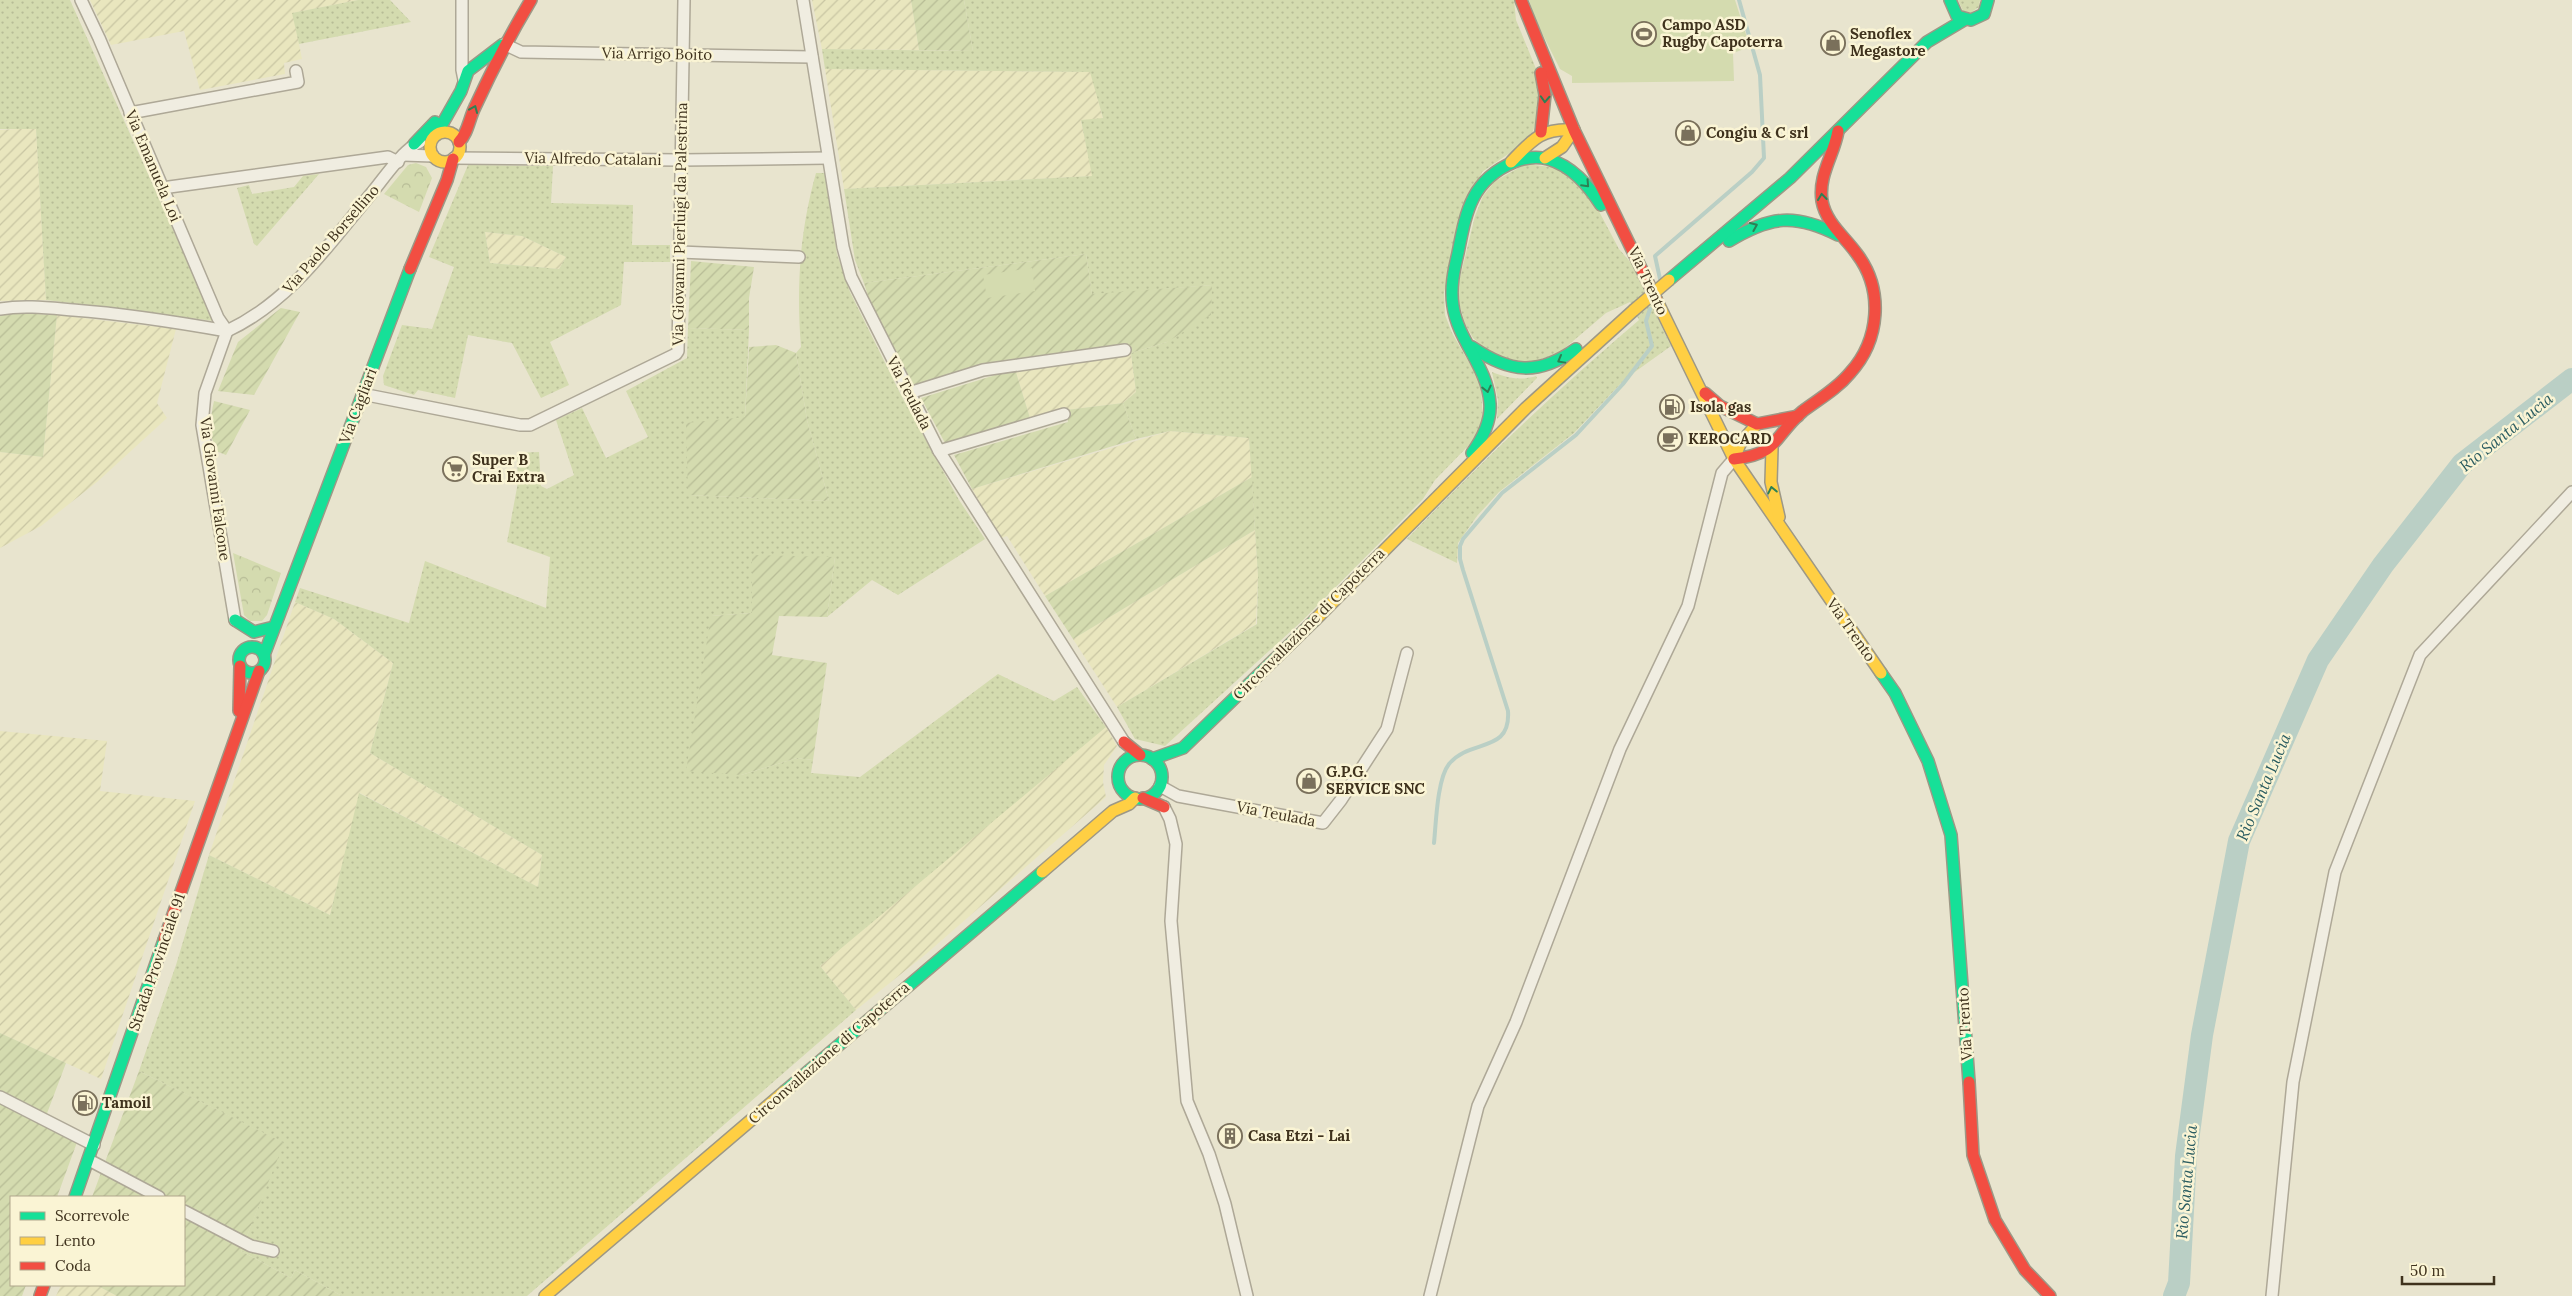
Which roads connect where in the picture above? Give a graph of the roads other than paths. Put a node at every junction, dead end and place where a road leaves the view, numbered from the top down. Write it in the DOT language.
graph roads {
  1 [pos="80,0"];
  2 [pos="462,0"];
  3 [pos="531,0"];
  4 [pos="684,0"];
  5 [pos="803,0"];
  6 [pos="1521,0"];
  7 [pos="1988,0"];
  8 [pos="1950,3"];
  9 [pos="1964,20"];
  10 [pos="1533,35"];
  11 [pos="1927,42"];
  12 [pos="504,44"];
  13 [pos="683,54"];
  14 [pos="812,57"];
  15 [pos="479,64"];
  16 [pos="296,70"];
  17 [pos="491,75"];
  18 [pos="464,80"];
  19 [pos="452,107"];
  20 [pos="130,113"];
  21 [pos="1574,130"];
  22 [pos="1838,131"];
  23 [pos="1541,132"];
  24 [pos="435,136"];
  25 [pos="414,144"];
  26 [pos="459,144"];
  27 [pos="434,157"];
  28 [pos="478,157"];
  29 [pos="400,158"];
  30 [pos="453,158"];
  31 [pos="828,158"];
  32 [pos="1546,158"];
  33 [pos="682,160"];
  34 [pos="1508,164"];
  35 [pos="162,188"];
  36 [pos="441,192"];
  37 [pos="1623,229"];
  38 [pos="1844,239"];
  39 [pos="1710,246"];
  40 [pos="680,252"];
  41 [pos="799,257"];
  42 [pos="0,309"];
  43 [pos="1616,325"];
  44 [pos="226,331"];
  45 [pos="1469,344"];
  46 [pos="1125,350"];
  47 [pos="1698,387"];
  48 [pos="909,393"];
  49 [pos="362,394"];
  50 [pos="1064,414"];
  51 [pos="1798,416"];
  52 [pos="1757,424"];
  53 [pos="1772,448"];
  54 [pos="938,451"];
  55 [pos="1734,459"];
  56 [pos="1444,489"];
  57 [pos="2572,492"];
  58 [pos="1782,531"];
  59 [pos="235,620"];
  60 [pos="273,624"];
  61 [pos="252,646"];
  62 [pos="1407,653"];
  63 [pos="264,654"];
  64 [pos="239,662"];
  65 [pos="259,671"];
  66 [pos="238,726"];
  67 [pos="1124,742"];
  68 [pos="1183,748"];
  69 [pos="1146,757"];
  70 [pos="1124,763"];
  71 [pos="1160,784"];
  72 [pos="1120,785"];
  73 [pos="1139,798"];
  74 [pos="1164,808"];
  75 [pos="1113,811"];
  76 [pos="0,1097"];
  77 [pos="94,1145"];
  78 [pos="89,1160"];
  79 [pos="75,1196"];
  80 [pos="157,1196"];
  81 [pos="185,1212"];
  82 [pos="273,1251"];
  83 [pos="546,1296"];
  84 [pos="1247,1296"];
  85 [pos="1430,1296"];
  86 [pos="2050,1296"];
  87 [pos="2272,1296"];
  1 -- 20 [label="street, Via Emanuela Loi"];
  2 -- 18 [label="street"];
  3 -- 12 [label="street"];
  4 -- 13 [label="street, Via Giovanni Pierluigi da Palestrina"];
  5 -- 14 [label="street, Via Teulada"];
  6 -- 10 [label="street, Via Trento"];
  7 -- 9 [label="street"];
  8 -- 9 [label="street"];
  8 -- 11 [label="street"];
  9 -- 11 [label="street"];
  10 -- 21 [label="street, Via Trento"];
  10 -- 23 [label="street, one-way"];
  11 -- 22 [label="street"];
  12 -- 13 [label="street, Via Arrigo Boito"];
  12 -- 15 [label="street"];
  12 -- 17 [label="street"];
  13 -- 14 [label="street, Via Arrigo Boito"];
  13 -- 33 [label="street, Via Giovanni Pierluigi da Palestrina"];
  14 -- 31 [label="street, Via Teulada"];
  15 -- 17 [label="street"];
  15 -- 18 [label="street"];
  16 -- 20 [label="street"];
  26 -- 17 [label="street, one-way"];
  18 -- 19 [label="street"];
  19 -- 24 [label="street"];
  19 -- 25 [label="street"];
  20 -- 35 [label="street, Via Emanuela Loi"];
  21 -- 23 [label="street"];
  21 -- 32 [label="street"];
  21 -- 37 [label="street, Via Trento"];
  38 -- 22 [label="street, one-way"];
  22 -- 39 [label="street"];
  23 -- 34 [label="street"];
  24 -- 25 [label="street, Via Paolo Borsellino"];
  24 -- 26 [label="street"];
  24 -- 27 [label="street"];
  25 -- 29 [label="street, Via Paolo Borsellino"];
  26 -- 28 [label="street"];
  26 -- 30 [label="street"];
  27 -- 29 [label="street"];
  27 -- 30 [label="street"];
  27 -- 36 [label="street"];
  28 -- 30 [label="street, Via Alfredo Catalani"];
  28 -- 33 [label="street, Via Alfredo Catalani"];
  29 -- 35 [label="street"];
  29 -- 44 [label="street, Via Paolo Borsellino"];
  30 -- 36 [label="street, Via Cagliari"];
  31 -- 33 [label="street, Via Alfredo Catalani"];
  31 -- 48 [label="street, Via Teulada"];
  32 -- 34 [label="street"];
  32 -- 37 [label="street, one-way"];
  33 -- 40 [label="street, Via Giovanni Pierluigi da Palestrina"];
  34 -- 45 [label="street"];
  35 -- 44 [label="street, Via Emanuela Loi"];
  36 -- 49 [label="street, Via Cagliari"];
  37 -- 47 [label="street, Via Trento"];
  39 -- 38 [label="street, one-way"];
  38 -- 51 [label="street"];
  39 -- 43 [label="street, bridge"];
  40 -- 41 [label="street"];
  40 -- 49 [label="street, Via Giovanni Pierluigi da Palestrina"];
  42 -- 44 [label="street"];
  43 -- 45 [label="street, one-way"];
  43 -- 56 [label="street"];
  44 -- 59 [label="street, Via Giovanni Falcone"];
  45 -- 56 [label="street, one-way"];
  46 -- 48 [label="street"];
  47 -- 52 [label="street"];
  47 -- 55 [label="street, Via Trento"];
  48 -- 54 [label="street, Via Teulada"];
  49 -- 60 [label="street, Via Cagliari"];
  50 -- 54 [label="street"];
  51 -- 52 [label="street"];
  51 -- 53 [label="street"];
  52 -- 55 [label="street"];
  53 -- 55 [label="street"];
  58 -- 53 [label="street, one-way"];
  54 -- 67 [label="street, Via Teulada"];
  55 -- 58 [label="street, Via Trento"];
  55 -- 85 [label="street"];
  56 -- 68 [label="street, Circonvallazione di Capoterra"];
  57 -- 87 [label="street"];
  58 -- 86 [label="street, Via Trento"];
  59 -- 60 [label="street"];
  59 -- 61 [label="street"];
  59 -- 64 [label="street"];
  60 -- 61 [label="street"];
  60 -- 63 [label="street, Via Cagliari"];
  61 -- 63 [label="street"];
  61 -- 64 [label="street"];
  62 -- 71 [label="street, Via Teulada"];
  63 -- 65 [label="street"];
  64 -- 65 [label="street"];
  64 -- 66 [label="street"];
  65 -- 66 [label="street"];
  66 -- 77 [label="street, Strada Provinciale 91"];
  67 -- 69 [label="street"];
  67 -- 70 [label="street"];
  68 -- 69 [label="street"];
  68 -- 71 [label="street"];
  69 -- 70 [label="street"];
  69 -- 71 [label="street"];
  70 -- 72 [label="street"];
  71 -- 73 [label="street"];
  71 -- 74 [label="street"];
  72 -- 73 [label="street"];
  72 -- 75 [label="street"];
  73 -- 74 [label="street"];
  73 -- 75 [label="street, Circonvallazione di Capoterra"];
  74 -- 84 [label="street"];
  75 -- 83 [label="street, Circonvallazione di Capoterra"];
  76 -- 77 [label="street"];
  77 -- 78 [label="street, Strada Provinciale 91"];
  78 -- 79 [label="street, Strada Provinciale 91"];
  78 -- 80 [label="street"];
  81 -- 82 [label="street"];
}
